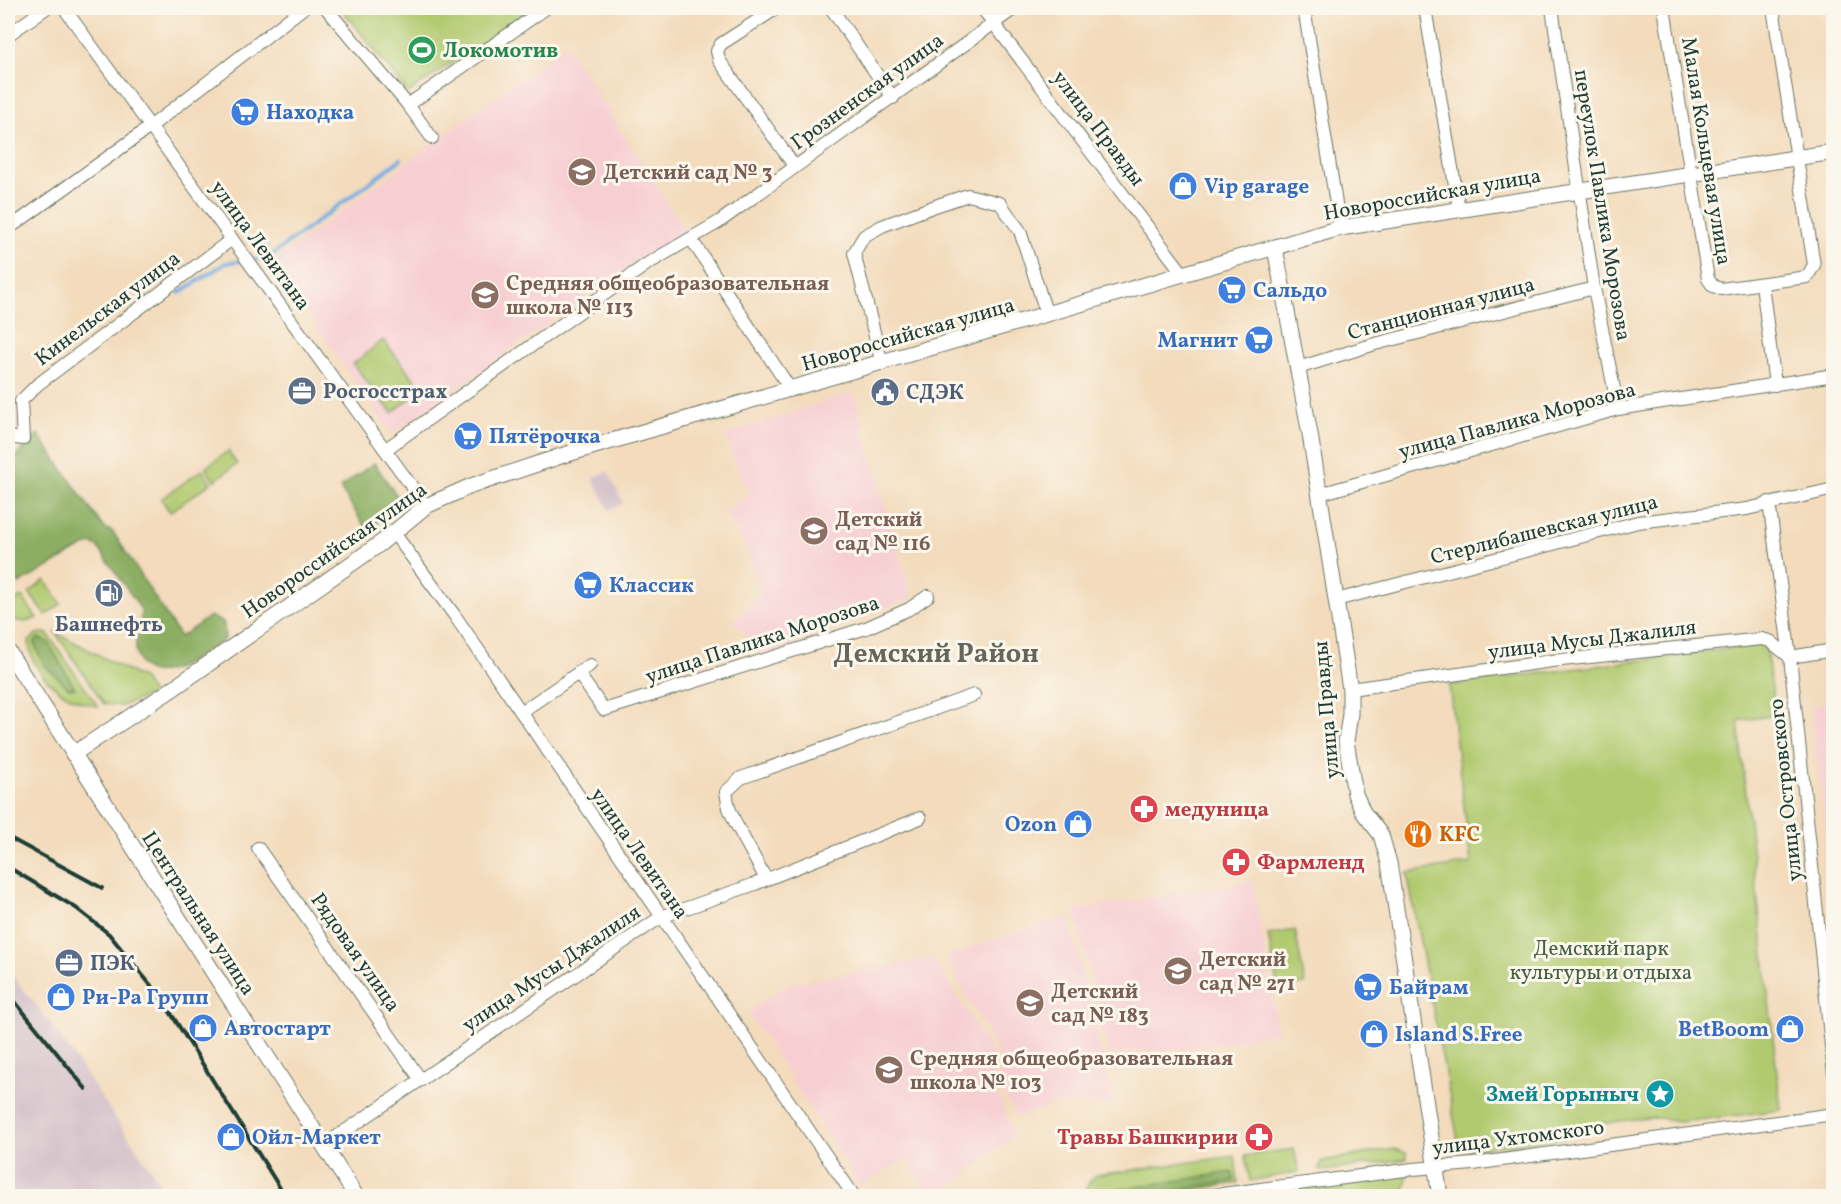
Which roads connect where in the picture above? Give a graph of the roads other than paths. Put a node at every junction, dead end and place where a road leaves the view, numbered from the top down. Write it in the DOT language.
graph roads {
  1 [pos="46,8"];
  2 [pos="64,8"];
  3 [pos="303,8"];
  4 [pos="326,8"];
  5 [pos="546,8"];
  6 [pos="777,8"];
  7 [pos="831,8"];
  8 [pos="982,8"];
  9 [pos="1015,8"];
  10 [pos="1304,8"];
  11 [pos="1425,8"];
  12 [pos="1552,8"];
  13 [pos="1664,8"];
  14 [pos="1773,8"];
  15 [pos="993,23"];
  16 [pos="8,35"];
  17 [pos="893,98"];
  18 [pos="408,105"];
  19 [pos="150,127"];
  20 [pos="432,138"];
  21 [pos="1833,152"];
  22 [pos="1797,157"];
  23 [pos="795,167"];
  24 [pos="1690,173"];
  25 [pos="1580,191"];
  26 [pos="1459,209"];
  27 [pos="1340,228"];
  28 [pos="8,229"];
  29 [pos="232,239"];
  30 [pos="691,239"];
  31 [pos="1275,248"];
  32 [pos="1184,275"];
  33 [pos="1762,284"];
  34 [pos="1594,288"];
  35 [pos="1047,315"];
  36 [pos="882,364"];
  37 [pos="1298,369"];
  38 [pos="1833,375"];
  39 [pos="1775,385"];
  40 [pos="791,390"];
  41 [pos="1618,409"];
  42 [pos="8,437"];
  43 [pos="386,449"];
  44 [pos="1833,489"];
  45 [pos="1320,494"];
  46 [pos="1769,502"];
  47 [pos="426,507"];
  48 [pos="394,533"];
  49 [pos="928,596"];
  50 [pos="1336,600"];
  51 [pos="1833,650"];
  52 [pos="8,651"];
  53 [pos="1790,657"];
  54 [pos="590,665"];
  55 [pos="578,673"];
  56 [pos="1350,689"];
  57 [pos="974,695"];
  58 [pos="521,712"];
  59 [pos="73,754"];
  60 [pos="920,818"];
  61 [pos="258,848"];
  62 [pos="766,879"];
  63 [pos="661,917"];
  64 [pos="1833,1074"];
  65 [pos="421,1080"];
  66 [pos="1833,1114"];
  67 [pos="323,1146"];
  68 [pos="1435,1167"];
  69 [pos="356,1197"];
  70 [pos="854,1197"];
  71 [pos="1207,1197"];
  72 [pos="1440,1197"];
  1 -- 16 [label="street"];
  2 -- 19 [label="street, улица Левитана"];
  3 -- 19 [label="street"];
  4 -- 18 [label="street"];
  5 -- 18 [label="street"];
  6 -- 23 [label="street"];
  7 -- 17 [label="street"];
  8 -- 15 [label="street, улица Правды"];
  9 -- 15 [label="street, Грозненская улица"];
  10 -- 27 [label="street"];
  11 -- 26 [label="street"];
  12 -- 25 [label="street, переулок Павлика Морозова"];
  13 -- 24 [label="street, Малая Кольцевая улица"];
  14 -- 22 [label="street, Малая Кольцевая улица"];
  15 -- 17 [label="street, Грозненская улица"];
  15 -- 32 [label="street, улица Правды"];
  17 -- 23 [label="street, Грозненская улица"];
  18 -- 20 [label="street"];
  19 -- 28 [label="street"];
  19 -- 29 [label="street, улица Левитана"];
  21 -- 22 [label="main road, Новороссийская улица"];
  22 -- 24 [label="main road, Новороссийская улица"];
  22 -- 33 [label="street, Малая Кольцевая улица"];
  23 -- 30 [label="street, Грозненская улица"];
  24 -- 25 [label="main road, Новороссийская улица"];
  24 -- 33 [label="street, Малая Кольцевая улица"];
  25 -- 26 [label="main road, Новороссийская улица"];
  25 -- 34 [label="street, переулок Павлика Морозова"];
  26 -- 27 [label="main road, Новороссийская улица"];
  27 -- 31 [label="main road, Новороссийская улица"];
  29 -- 42 [label="street, Кинельская улица"];
  29 -- 43 [label="street, улица Левитана"];
  30 -- 40 [label="street"];
  30 -- 43 [label="street, Грозненская улица"];
  31 -- 32 [label="main road, Новороссийская улица"];
  31 -- 37 [label="main road, улица Правды"];
  32 -- 35 [label="main road, Новороссийская улица"];
  33 -- 39 [label="street"];
  34 -- 37 [label="street, Станционная улица"];
  34 -- 41 [label="street, переулок Павлика Морозова"];
  35 -- 36 [label="main road, Новороссийская улица"];
  35 -- 36 [label="street"];
  36 -- 40 [label="main road, Новороссийская улица"];
  37 -- 45 [label="main road, улица Правды"];
  38 -- 39 [label="street, улица Павлика Морозова"];
  39 -- 41 [label="street, улица Павлика Морозова"];
  40 -- 47 [label="main road, Новороссийская улица"];
  41 -- 45 [label="street, улица Павлика Морозова"];
  43 -- 47 [label="street, улица Левитана"];
  44 -- 46 [label="street, Стерлибашевская улица"];
  45 -- 50 [label="main road, улица Правды"];
  46 -- 50 [label="street, Стерлибашевская улица"];
  46 -- 53 [label="street, улица Островского"];
  47 -- 48 [label="main road, Новороссийская улица"];
  48 -- 58 [label="street, улица Левитана"];
  48 -- 59 [label="main road, Новороссийская улица"];
  49 -- 55 [label="street, улица Павлика Морозова"];
  50 -- 56 [label="main road, улица Правды"];
  51 -- 53 [label="street"];
  52 -- 59 [label="main road, Центральная улица"];
  53 -- 56 [label="street, улица Мусы Джалиля"];
  53 -- 64 [label="street, улица Островского"];
  54 -- 55 [label="street"];
  55 -- 58 [label="street"];
  56 -- 68 [label="main road, улица Правды"];
  57 -- 62 [label="street"];
  58 -- 63 [label="street, улица Левитана"];
  59 -- 67 [label="main road, Центральная улица"];
  60 -- 62 [label="street, улица Мусы Джалиля"];
  61 -- 65 [label="street, Рядовая улица"];
  62 -- 63 [label="street, улица Мусы Джалиля"];
  63 -- 65 [label="street, улица Мусы Джалиля"];
  63 -- 70 [label="street, улица Левитана"];
  65 -- 67 [label="street, улица Мусы Джалиля"];
  66 -- 68 [label="street, улица Ухтомского"];
  67 -- 69 [label="main road, Центральная улица"];
  68 -- 71 [label="street, улица Ухтомского"];
  68 -- 72 [label="main road, улица Правды"];
}
